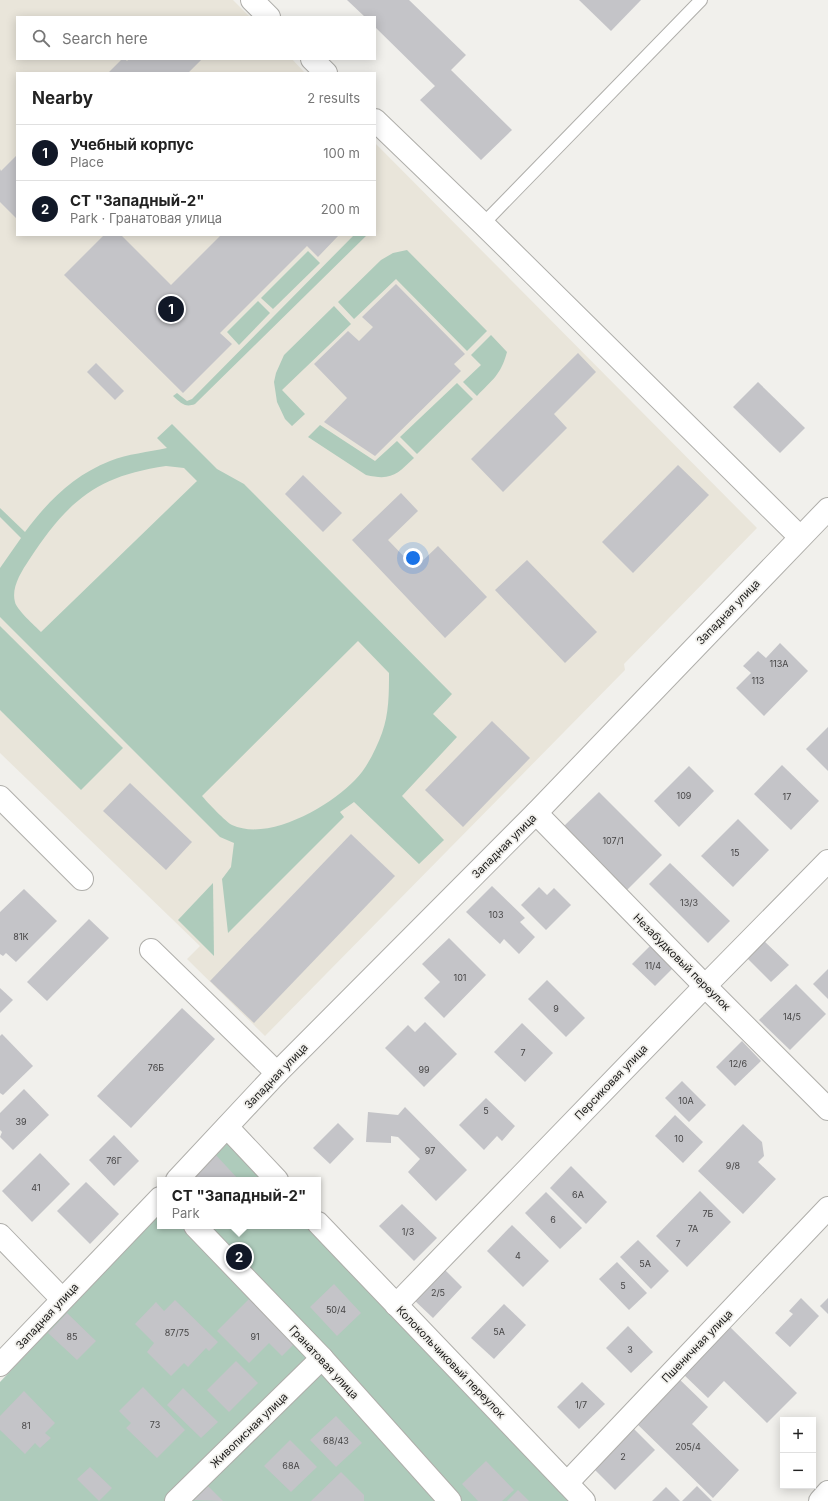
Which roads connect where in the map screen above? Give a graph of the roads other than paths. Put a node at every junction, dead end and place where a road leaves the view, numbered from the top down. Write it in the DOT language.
graph roads {
  1 [pos="252,0"];
  2 [pos="701,0"];
  3 [pos="268,16"];
  4 [pos="313,60"];
  5 [pos="325,72"];
  6 [pos="376,121"];
  7 [pos="483,224"];
  8 [pos="828,509"];
  9 [pos="800,537"];
  10 [pos="0,797"];
  11 [pos="536,813"];
  12 [pos="828,861"];
  13 [pos="82,879"];
  14 [pos="150,950"];
  15 [pos="705,986"];
  16 [pos="277,1074"];
  17 [pos="828,1109"];
  18 [pos="227,1127"];
  19 [pos="180,1177"];
  20 [pos="274,1177"];
  21 [pos="157,1201"];
  22 [pos="828,1208"];
  23 [pos="321,1226"];
  24 [pos="198,1229"];
  25 [pos="0,1235"];
  26 [pos="62,1299"];
  27 [pos="396,1305"];
  28 [pos="322,1358"];
  29 [pos="0,1365"];
  30 [pos="567,1483"];
  31 [pos="828,1492"];
  32 [pos="176,1501"];
  33 [pos="450,1501"];
  34 [pos="584,1501"];
  35 [pos="820,1501"];
  1 -- 3 [label="street"];
  2 -- 7 [label="lane"];
  4 -- 5 [label="street"];
  6 -- 7 [label="street"];
  7 -- 9 [label="street"];
  8 -- 9 [label="street, Западная улица"];
  9 -- 11 [label="street, Западная улица"];
  10 -- 13 [label="street"];
  11 -- 15 [label="street, Незабудковый переулок"];
  11 -- 16 [label="street, Западная улица"];
  12 -- 15 [label="street, Персиковая улица"];
  14 -- 16 [label="street"];
  15 -- 17 [label="street, Незабудковый переулок"];
  15 -- 27 [label="street, Персиковая улица"];
  16 -- 18 [label="street, Западная улица"];
  18 -- 19 [label="street, Западная улица"];
  18 -- 20 [label="street"];
  21 -- 26 [label="street, Западная улица"];
  22 -- 30 [label="street, Пшеничная улица"];
  23 -- 27 [label="street, Колокольчиковый переулок"];
  24 -- 28 [label="street, Гранатовая улица"];
  25 -- 26 [label="street"];
  26 -- 29 [label="street, Западная улица"];
  27 -- 30 [label="street, Колокольчиковый переулок"];
  28 -- 32 [label="street, Живописная улица"];
  28 -- 33 [label="street, Гранатовая улица"];
  30 -- 34 [label="street, Колокольчиковый переулок"];
  31 -- 35 [label="street"];
}
